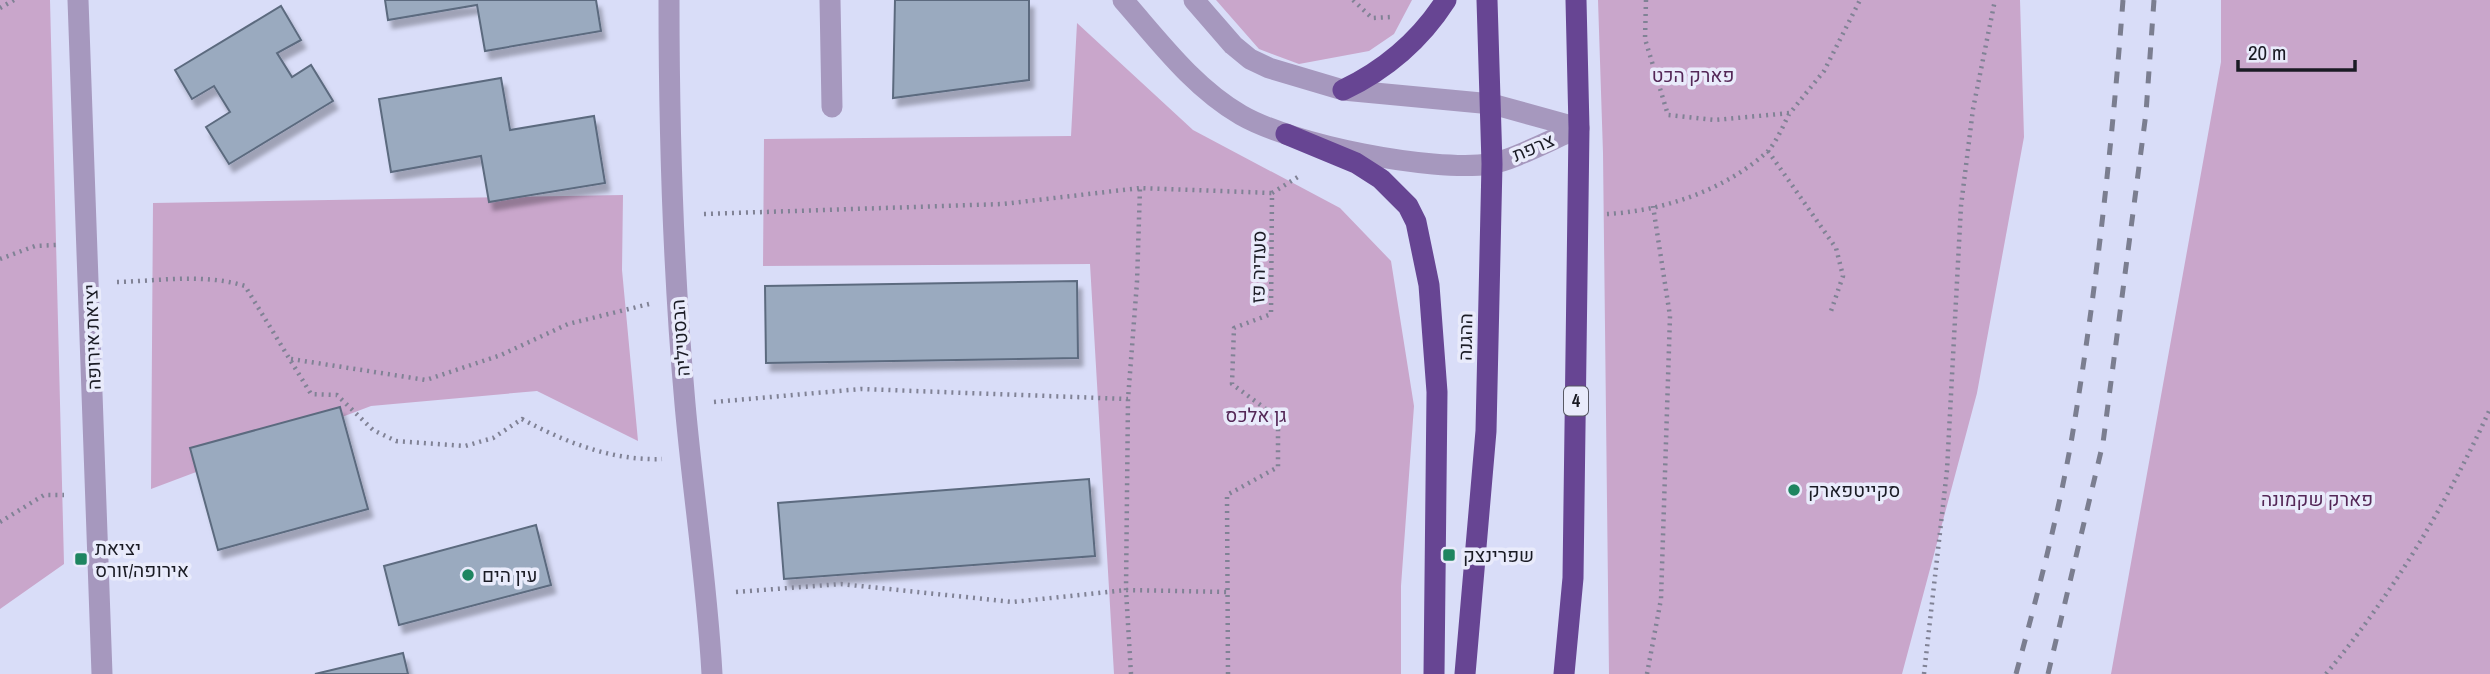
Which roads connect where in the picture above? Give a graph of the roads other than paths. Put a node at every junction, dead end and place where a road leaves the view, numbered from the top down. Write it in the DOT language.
graph roads {
  1 [pos="78,0"];
  2 [pos="669,0"];
  3 [pos="830,0"];
  4 [pos="1123,0"];
  5 [pos="1194,0"];
  6 [pos="1446,0"];
  7 [pos="1488,0"];
  8 [pos="1576,0"];
  9 [pos="1343,90"];
  10 [pos="1492,104"];
  11 [pos="832,107"];
  12 [pos="1579,128"];
  13 [pos="1286,134"];
  14 [pos="1492,164"];
  15 [pos="102,674"];
  16 [pos="712,674"];
  17 [pos="1434,674"];
  18 [pos="1465,674"];
  19 [pos="1564,674"];
  1 -- 15 [label="street, יציאת אירופה"];
  2 -- 16 [label="street, הבסטיליה"];
  3 -- 11 [label="street"];
  4 -- 13 [label="street, צרפת"];
  5 -- 9 [label="street, צרפת"];
  6 -- 9 [label="highway"];
  7 -- 10 [label="highway, ההגנה"];
  8 -- 12 [label="highway, 4"];
  9 -- 10 [label="street, צרפת"];
  10 -- 12 [label="street, צרפת"];
  10 -- 14 [label="highway, ההגנה"];
  12 -- 14 [label="street, צרפת"];
  12 -- 19 [label="highway, 4"];
  13 -- 14 [label="street, צרפת"];
  13 -- 17 [label="highway"];
  14 -- 18 [label="highway, ההגנה"];
}
